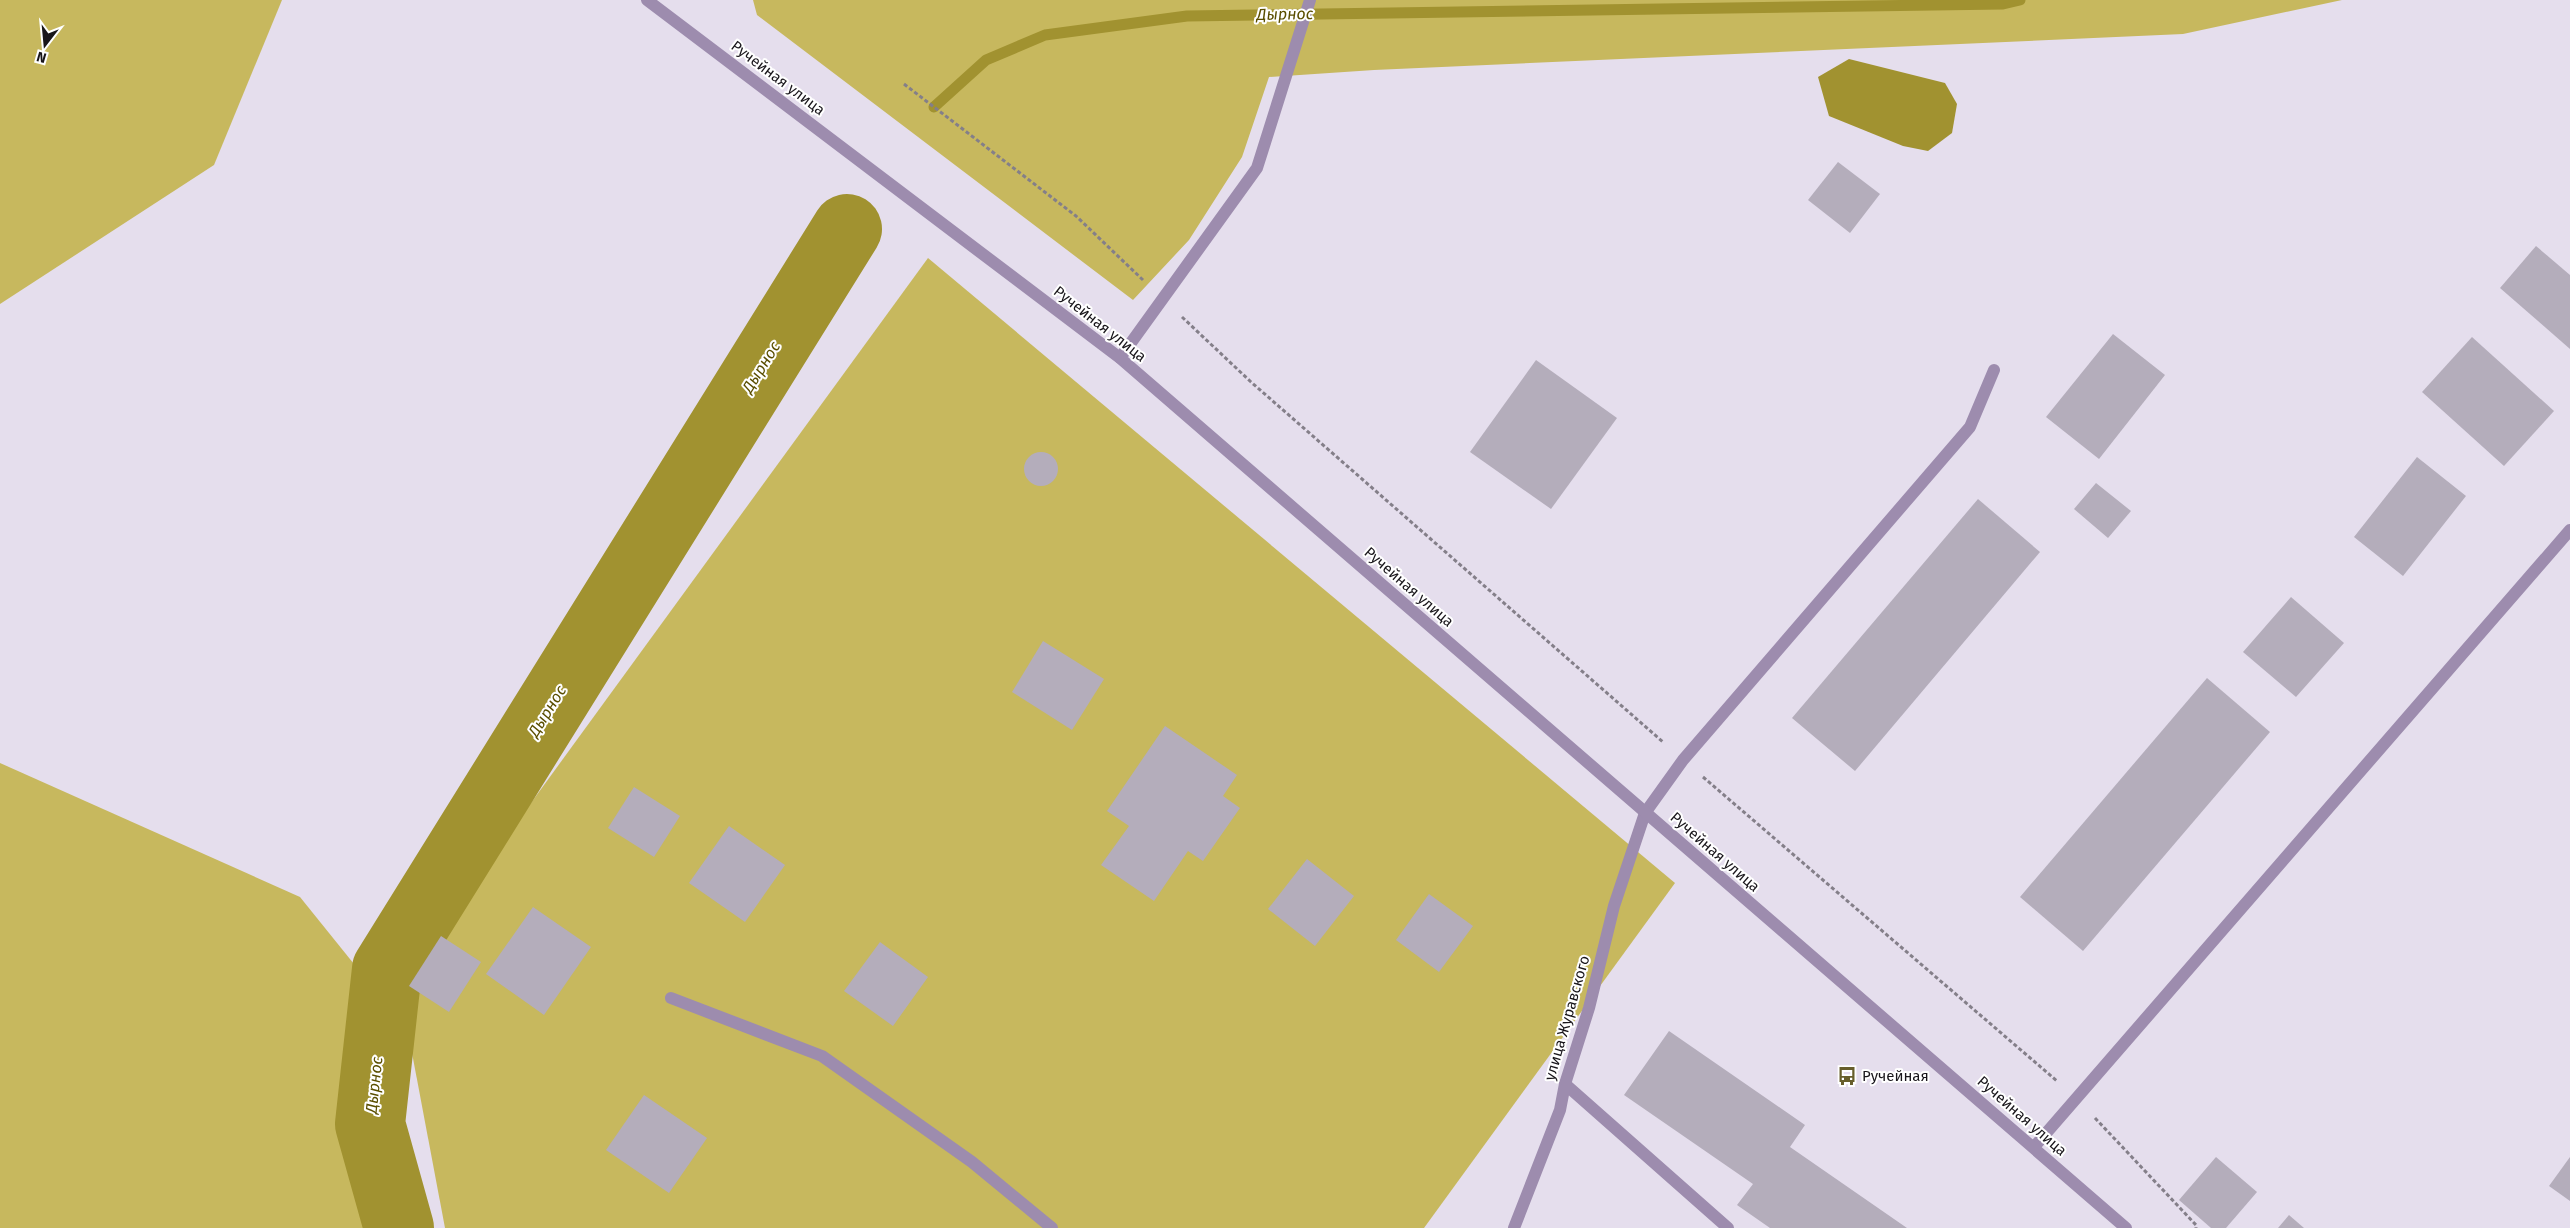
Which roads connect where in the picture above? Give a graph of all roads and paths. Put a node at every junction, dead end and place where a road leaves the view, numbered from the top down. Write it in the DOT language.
graph roads {
  1 [pos="647,0"];
  2 [pos="1310,0"];
  3 [pos="904,84"];
  4 [pos="1164,300"];
  5 [pos="1120,358"];
  6 [pos="1994,370"];
  7 [pos="2570,530"];
  8 [pos="1683,760"];
  9 [pos="1644,813"];
  10 [pos="671,998"];
  11 [pos="1565,1084"];
  12 [pos="2077,1099"];
  13 [pos="2034,1147"];
  14 [pos="1052,1228"];
  15 [pos="1514,1228"];
  16 [pos="1728,1228"];
  17 [pos="2126,1228"];
  18 [pos="2196,1228"];
  1 -- 5 [label="street, Ручейная улица"];
  2 -- 4 [label="street"];
  3 -- 4 [label="path"];
  4 -- 5 [label="street"];
  4 -- 8 [label="path"];
  5 -- 9 [label="street, Ручейная улица"];
  6 -- 8 [label="street, улица Журавского"];
  7 -- 12 [label="street"];
  8 -- 9 [label="street, улица Журавского"];
  8 -- 12 [label="path"];
  9 -- 11 [label="street, улица Журавского"];
  9 -- 13 [label="street, Ручейная улица"];
  10 -- 14 [label="street"];
  11 -- 15 [label="street, улица Журавского"];
  11 -- 16 [label="street"];
  12 -- 13 [label="street"];
  12 -- 18 [label="path"];
  13 -- 17 [label="street, Ручейная улица"];
}
